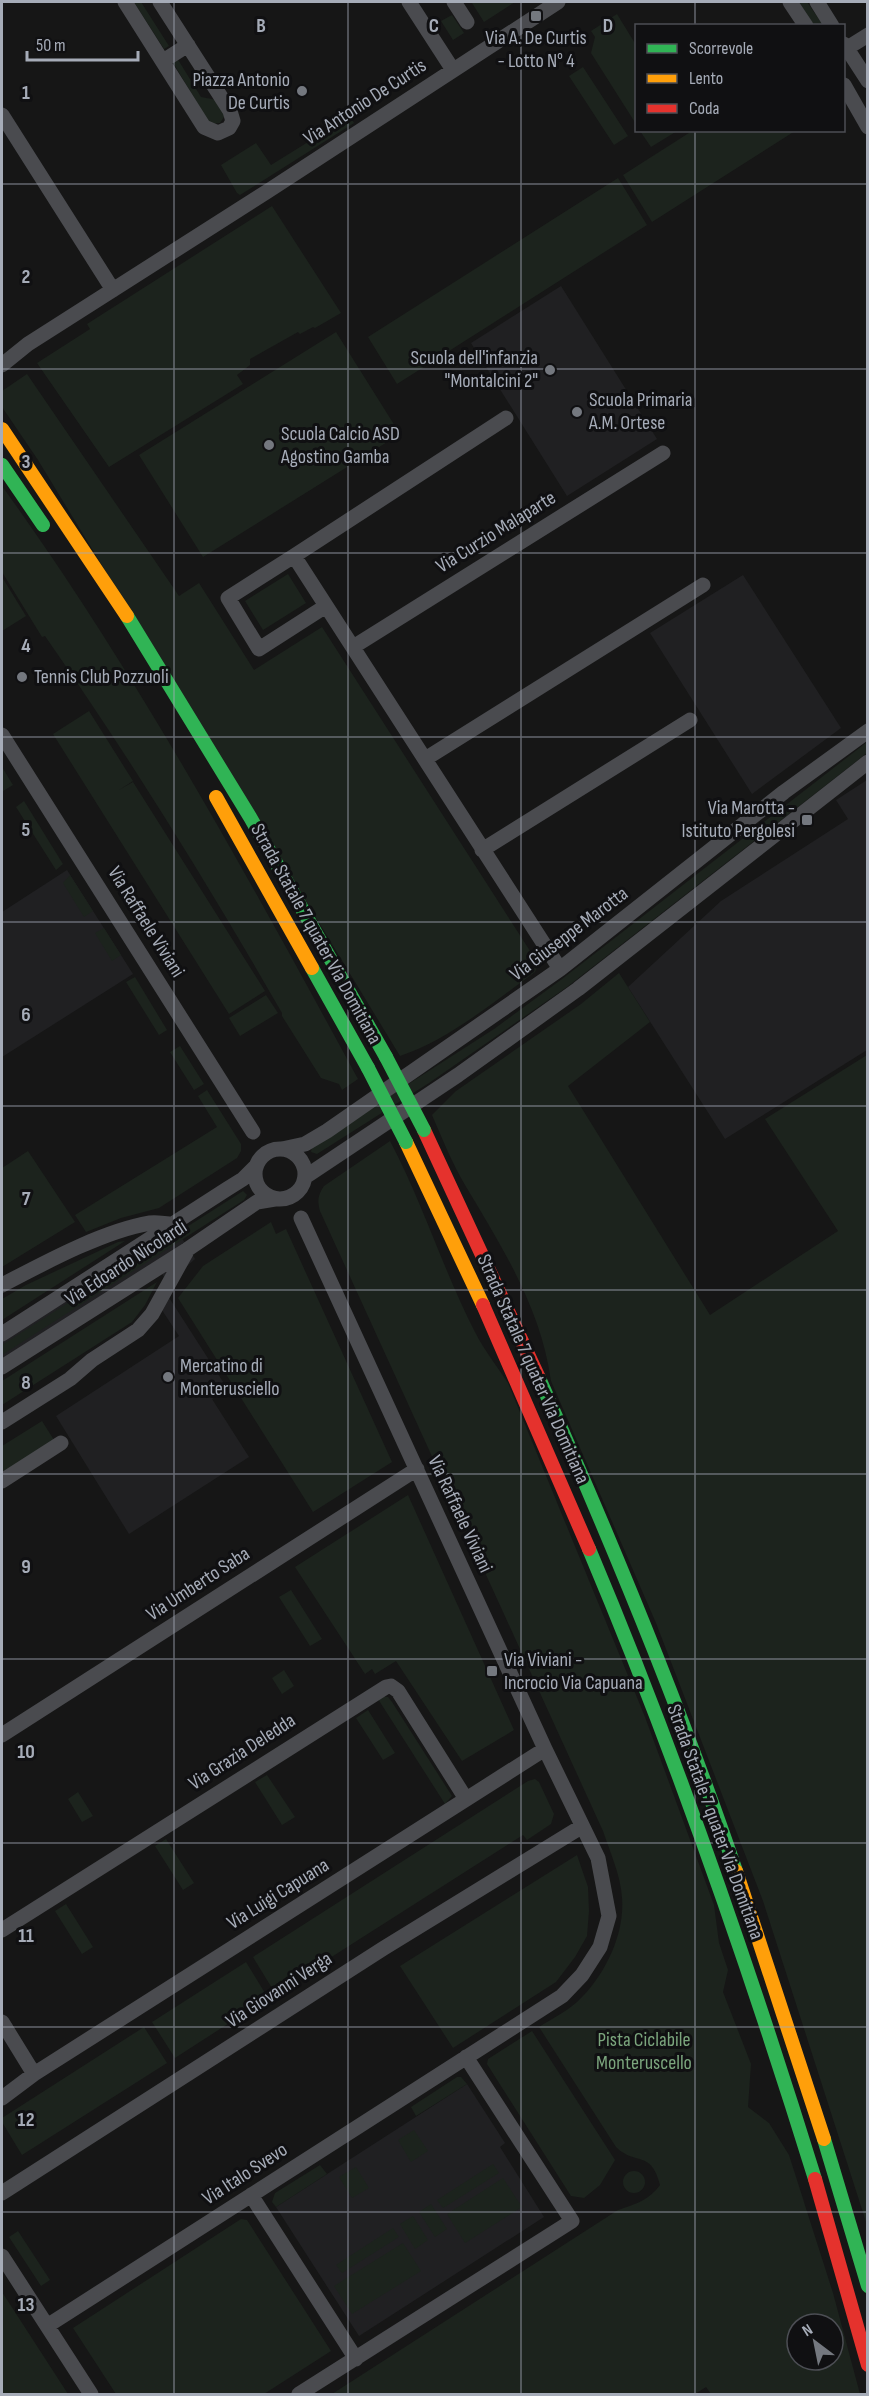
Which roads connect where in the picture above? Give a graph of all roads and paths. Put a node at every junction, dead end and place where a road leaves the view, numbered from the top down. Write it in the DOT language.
graph roads {
  1 [pos="125,2"];
  2 [pos="160,2"];
  3 [pos="454,2"];
  4 [pos="558,2"];
  5 [pos="790,2"];
  6 [pos="817,2"];
  7 [pos="415,4"];
  8 [pos="467,22"];
  9 [pos="805,24"];
  10 [pos="831,24"];
  11 [pos="867,35"];
  12 [pos="188,45"];
  13 [pos="845,46"];
  14 [pos="845,48"];
  15 [pos="163,61"];
  16 [pos="453,70"];
  17 [pos="867,81"];
  18 [pos="845,88"];
  19 [pos="2,115"];
  20 [pos="867,127"];
  21 [pos="113,290"];
  22 [pos="2,365"];
  23 [pos="506,418"];
  24 [pos="2,431"];
  25 [pos="663,453"];
  26 [pos="2,465"];
  27 [pos="53,539"];
  28 [pos="294,556"];
  29 [pos="703,585"];
  30 [pos="326,606"];
  31 [pos="353,647"];
  32 [pos="690,720"];
  33 [pos="867,730"];
  34 [pos="2,735"];
  35 [pos="425,759"];
  36 [pos="867,762"];
  37 [pos="208,784"];
  38 [pos="482,850"];
  39 [pos="560,969"];
  40 [pos="253,1132"];
  41 [pos="278,1149"];
  42 [pos="258,1162"];
  43 [pos="305,1178"];
  44 [pos="298,1192"];
  45 [pos="279,1199"];
  46 [pos="301,1218"];
  47 [pos="173,1224"];
  48 [pos="188,1249"];
  49 [pos="2,1286"];
  50 [pos="2,1334"];
  51 [pos="2,1367"];
  52 [pos="2,1422"];
  53 [pos="61,1443"];
  54 [pos="417,1469"];
  55 [pos="2,1481"];
  56 [pos="2,1735"];
  57 [pos="545,1749"];
  58 [pos="466,1799"];
  59 [pos="581,1827"];
  60 [pos="2,1930"];
  61 [pos="2,2022"];
  62 [pos="466,2057"];
  63 [pos="34,2074"];
  64 [pos="2,2098"];
  65 [pos="2,2193"];
  66 [pos="251,2195"];
  67 [pos="2,2256"];
  68 [pos="867,2286"];
  69 [pos="47,2326"];
  70 [pos="356,2359"];
  71 [pos="867,2365"];
  72 [pos="91,2394"];
  73 [pos="299,2394"];
  1 -- 15 [label="street"];
  2 -- 12 [label="street"];
  3 -- 8 [label="street"];
  4 -- 16 [label="street, Via Antonio De Curtis"];
  5 -- 9 [label="street"];
  6 -- 10 [label="street"];
  7 -- 16 [label="street"];
  11 -- 13 [label="street"];
  12 -- 15 [label="street"];
  12 -- 15 [label="street"];
  14 -- 17 [label="street"];
  16 -- 21 [label="street, Via Antonio De Curtis"];
  18 -- 20 [label="street"];
  19 -- 21 [label="street"];
  21 -- 22 [label="street, Via Antonio De Curtis"];
  23 -- 28 [label="street"];
  24 -- 68 [label="highway, Strada Statale 7 quater Via Domitiana, bridge"];
  25 -- 31 [label="street, Via Curzio Malaparte"];
  26 -- 27 [label="highway"];
  28 -- 30 [label="street"];
  28 -- 30 [label="street"];
  29 -- 35 [label="street"];
  30 -- 31 [label="street"];
  31 -- 35 [label="street"];
  32 -- 38 [label="street"];
  33 -- 39 [label="street, Via Giuseppe Marotta"];
  34 -- 40 [label="street, Via Raffaele Viviani"];
  35 -- 38 [label="street"];
  36 -- 43 [label="street"];
  37 -- 71 [label="highway, Strada Statale 7 quater Via Domitiana, bridge"];
  38 -- 39 [label="street"];
  39 -- 41 [label="street, Via Giuseppe Marotta"];
  40 -- 41 [label="street"];
  40 -- 42 [label="street"];
  41 -- 42 [label="street"];
  41 -- 43 [label="street"];
  42 -- 45 [label="street"];
  42 -- 47 [label="street, Via Edoardo Nicolardi"];
  43 -- 44 [label="street"];
  44 -- 45 [label="street"];
  44 -- 46 [label="street"];
  45 -- 46 [label="street"];
  45 -- 48 [label="street, Via Edoardo Nicolardi"];
  46 -- 54 [label="street, Via Raffaele Viviani"];
  47 -- 49 [label="street"];
  47 -- 50 [label="street, Via Edoardo Nicolardi"];
  48 -- 51 [label="street, Via Edoardo Nicolardi"];
  48 -- 52 [label="street"];
  53 -- 55 [label="street"];
  54 -- 56 [label="street, Via Umberto Saba"];
  54 -- 57 [label="street, Via Raffaele Viviani"];
  57 -- 58 [label="street, Via Luigi Capuana"];
  57 -- 59 [label="street, Via Raffaele Viviani"];
  58 -- 60 [label="street, Via Grazia Deledda"];
  58 -- 63 [label="street, Via Luigi Capuana"];
  59 -- 62 [label="street, Via Italo Svevo"];
  59 -- 65 [label="street, Via Giovanni Verga"];
  61 -- 63 [label="street"];
  62 -- 66 [label="street, Via Italo Svevo"];
  62 -- 70 [label="street"];
  63 -- 64 [label="street, Via Luigi Capuana"];
  66 -- 69 [label="street, Via Italo Svevo"];
  66 -- 70 [label="street"];
  67 -- 69 [label="street"];
  69 -- 72 [label="street"];
  70 -- 73 [label="street"];
}
